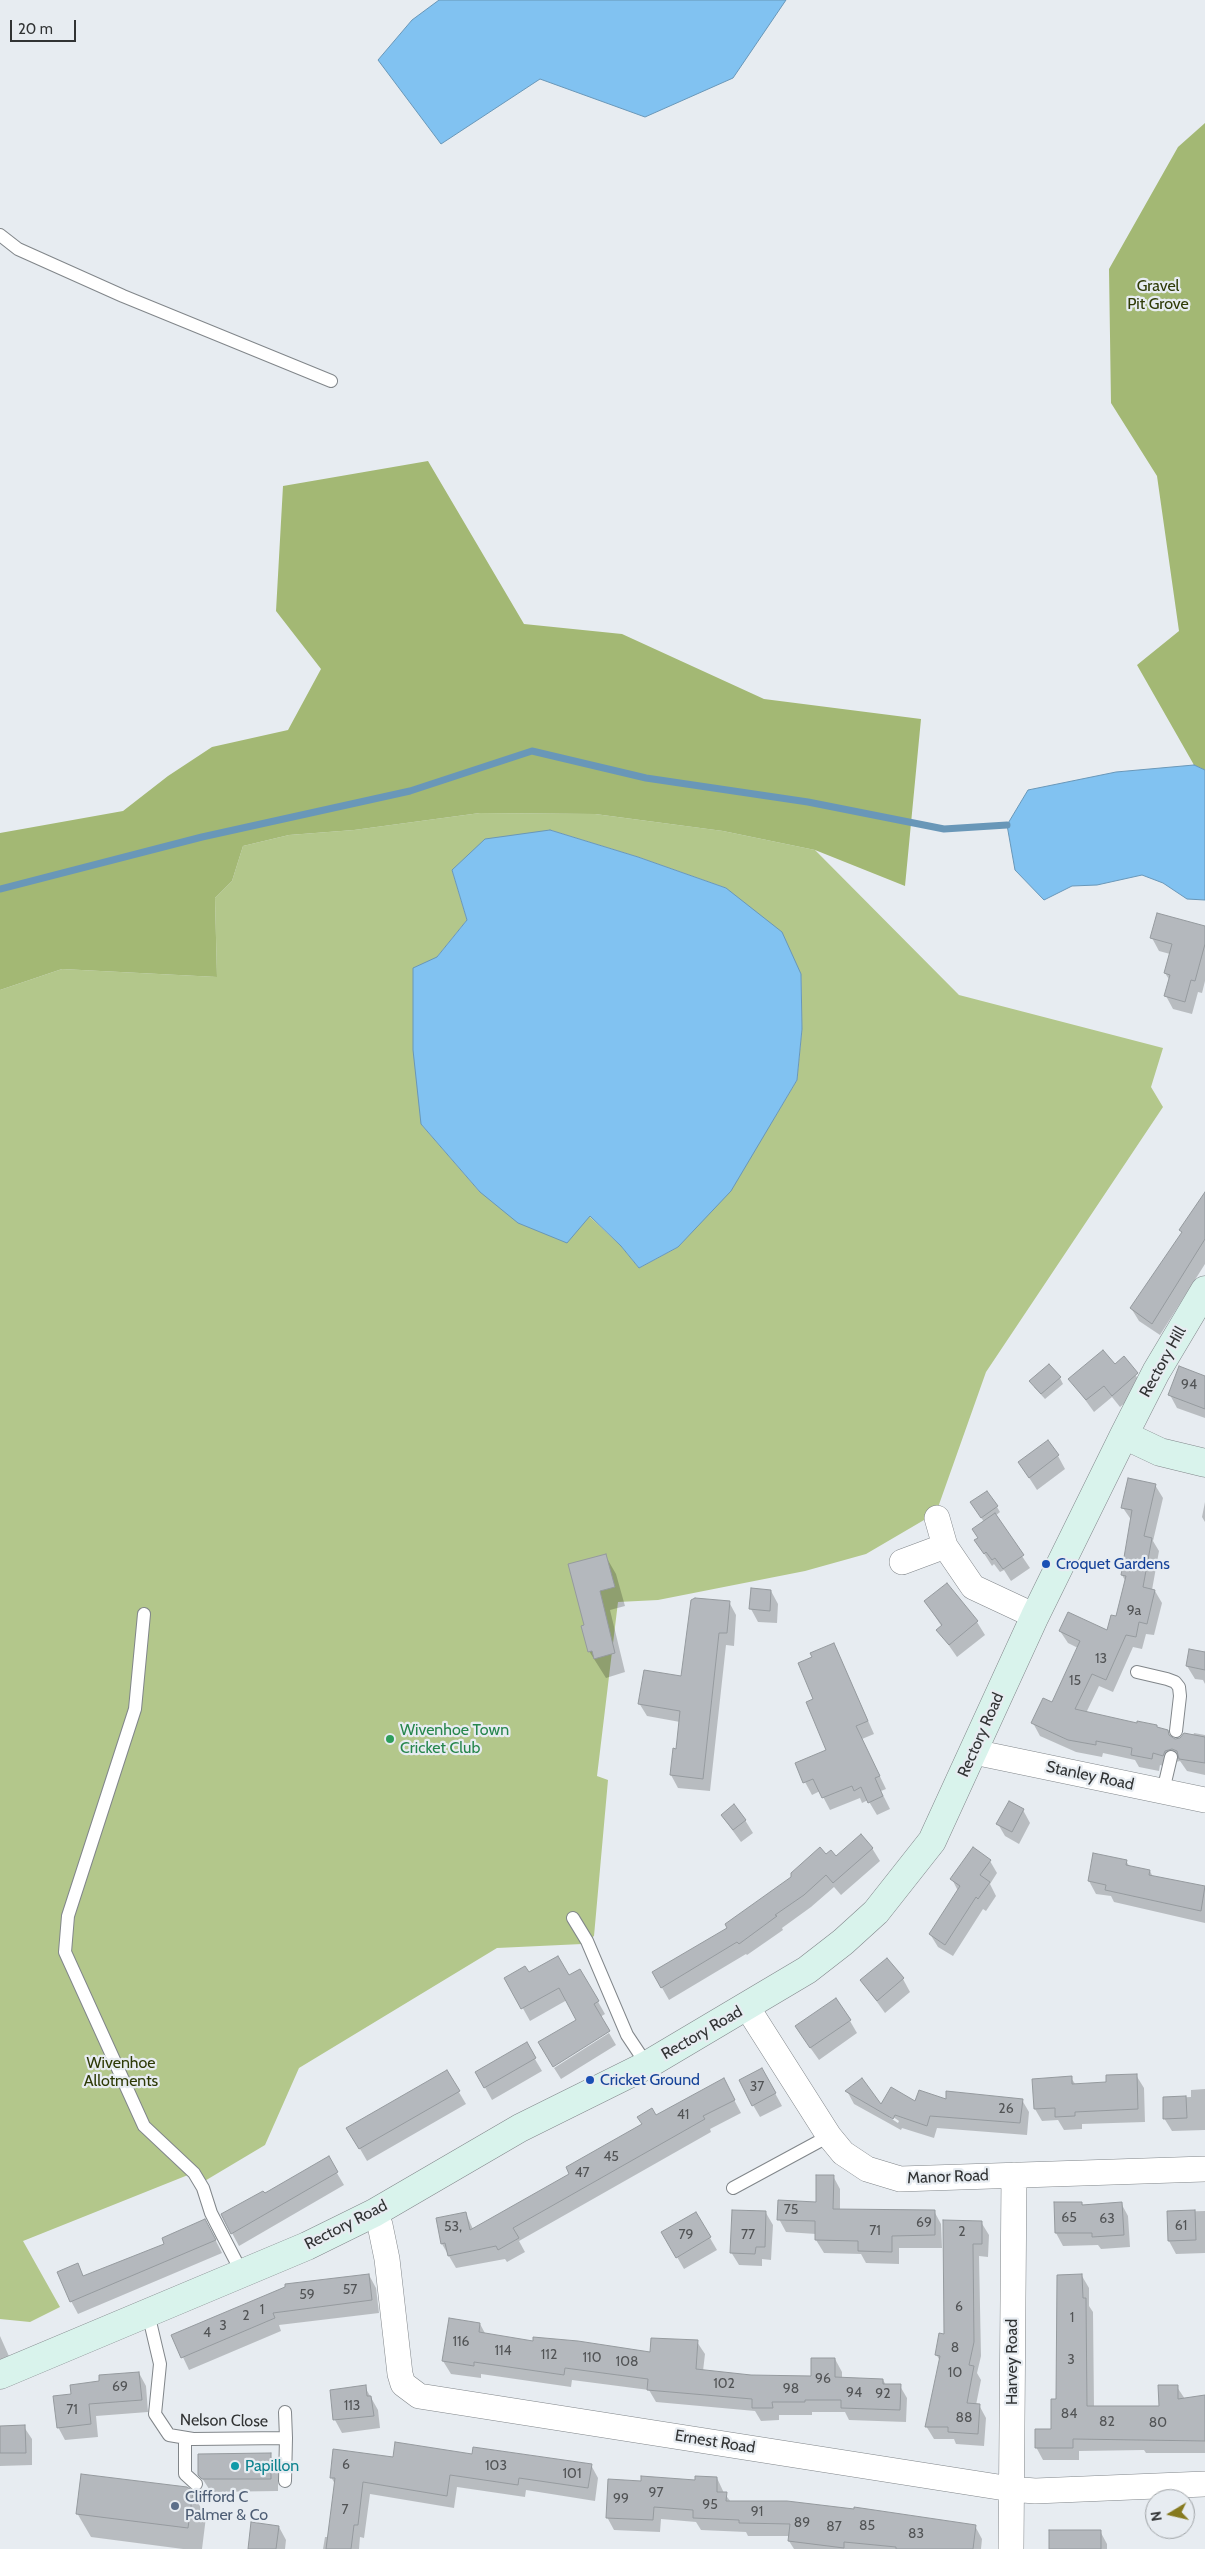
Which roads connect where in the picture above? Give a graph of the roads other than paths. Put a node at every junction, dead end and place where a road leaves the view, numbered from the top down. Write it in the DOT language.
graph roads {
  1 [pos="0,235"];
  2 [pos="331,381"];
  3 [pos="1205,1290"];
  4 [pos="1124,1435"];
  5 [pos="1205,1463"];
  6 [pos="937,1518"];
  7 [pos="945,1546"];
  8 [pos="902,1562"];
  9 [pos="144,1614"];
  10 [pos="1034,1616"];
  11 [pos="1137,1672"];
  12 [pos="1176,1732"];
  13 [pos="974,1752"];
  14 [pos="1171,1757"];
  15 [pos="1162,1791"];
  16 [pos="1205,1800"];
  17 [pos="573,1918"];
  18 [pos="747,2007"];
  19 [pos="647,2065"];
  20 [pos="829,2136"];
  21 [pos="1205,2169"];
  22 [pos="1014,2175"];
  23 [pos="732,2188"];
  24 [pos="374,2213"];
  25 [pos="242,2273"];
  26 [pos="148,2313"];
  27 [pos="0,2375"];
  28 [pos="285,2412"];
  29 [pos="286,2438"];
  30 [pos="185,2439"];
  31 [pos="285,2481"];
  32 [pos="196,2484"];
  33 [pos="1205,2484"];
  34 [pos="1011,2489"];
  35 [pos="1011,2549"];
  1 -- 2 [label="lane"];
  3 -- 4 [label="street, Rectory Hill"];
  4 -- 5 [label="street"];
  4 -- 10 [label="street, Rectory Road"];
  6 -- 7 [label="street"];
  7 -- 8 [label="street"];
  7 -- 10 [label="street"];
  9 -- 25 [label="lane"];
  10 -- 13 [label="street, Rectory Road"];
  11 -- 12 [label="lane"];
  13 -- 15 [label="street, Stanley Road"];
  13 -- 18 [label="street, Rectory Road"];
  14 -- 15 [label="lane"];
  15 -- 16 [label="street, Stanley Road"];
  17 -- 19 [label="lane"];
  18 -- 19 [label="street, Rectory Road"];
  18 -- 20 [label="street, Manor Road"];
  19 -- 24 [label="street, Rectory Road"];
  20 -- 22 [label="street, Manor Road"];
  20 -- 23 [label="lane"];
  21 -- 22 [label="street, Manor Road"];
  22 -- 34 [label="street, Harvey Road"];
  24 -- 25 [label="street, Rectory Road"];
  24 -- 34 [label="street, Ernest Road"];
  25 -- 26 [label="street, Rectory Road"];
  26 -- 27 [label="street, Rectory Road"];
  26 -- 30 [label="lane, Nelson Close"];
  28 -- 29 [label="lane, Nelson Close"];
  29 -- 30 [label="lane, Nelson Close"];
  29 -- 31 [label="lane, Nelson Close"];
  30 -- 32 [label="lane"];
  33 -- 34 [label="street, Ernest Road"];
  34 -- 35 [label="street, Harvey Road"];
}
